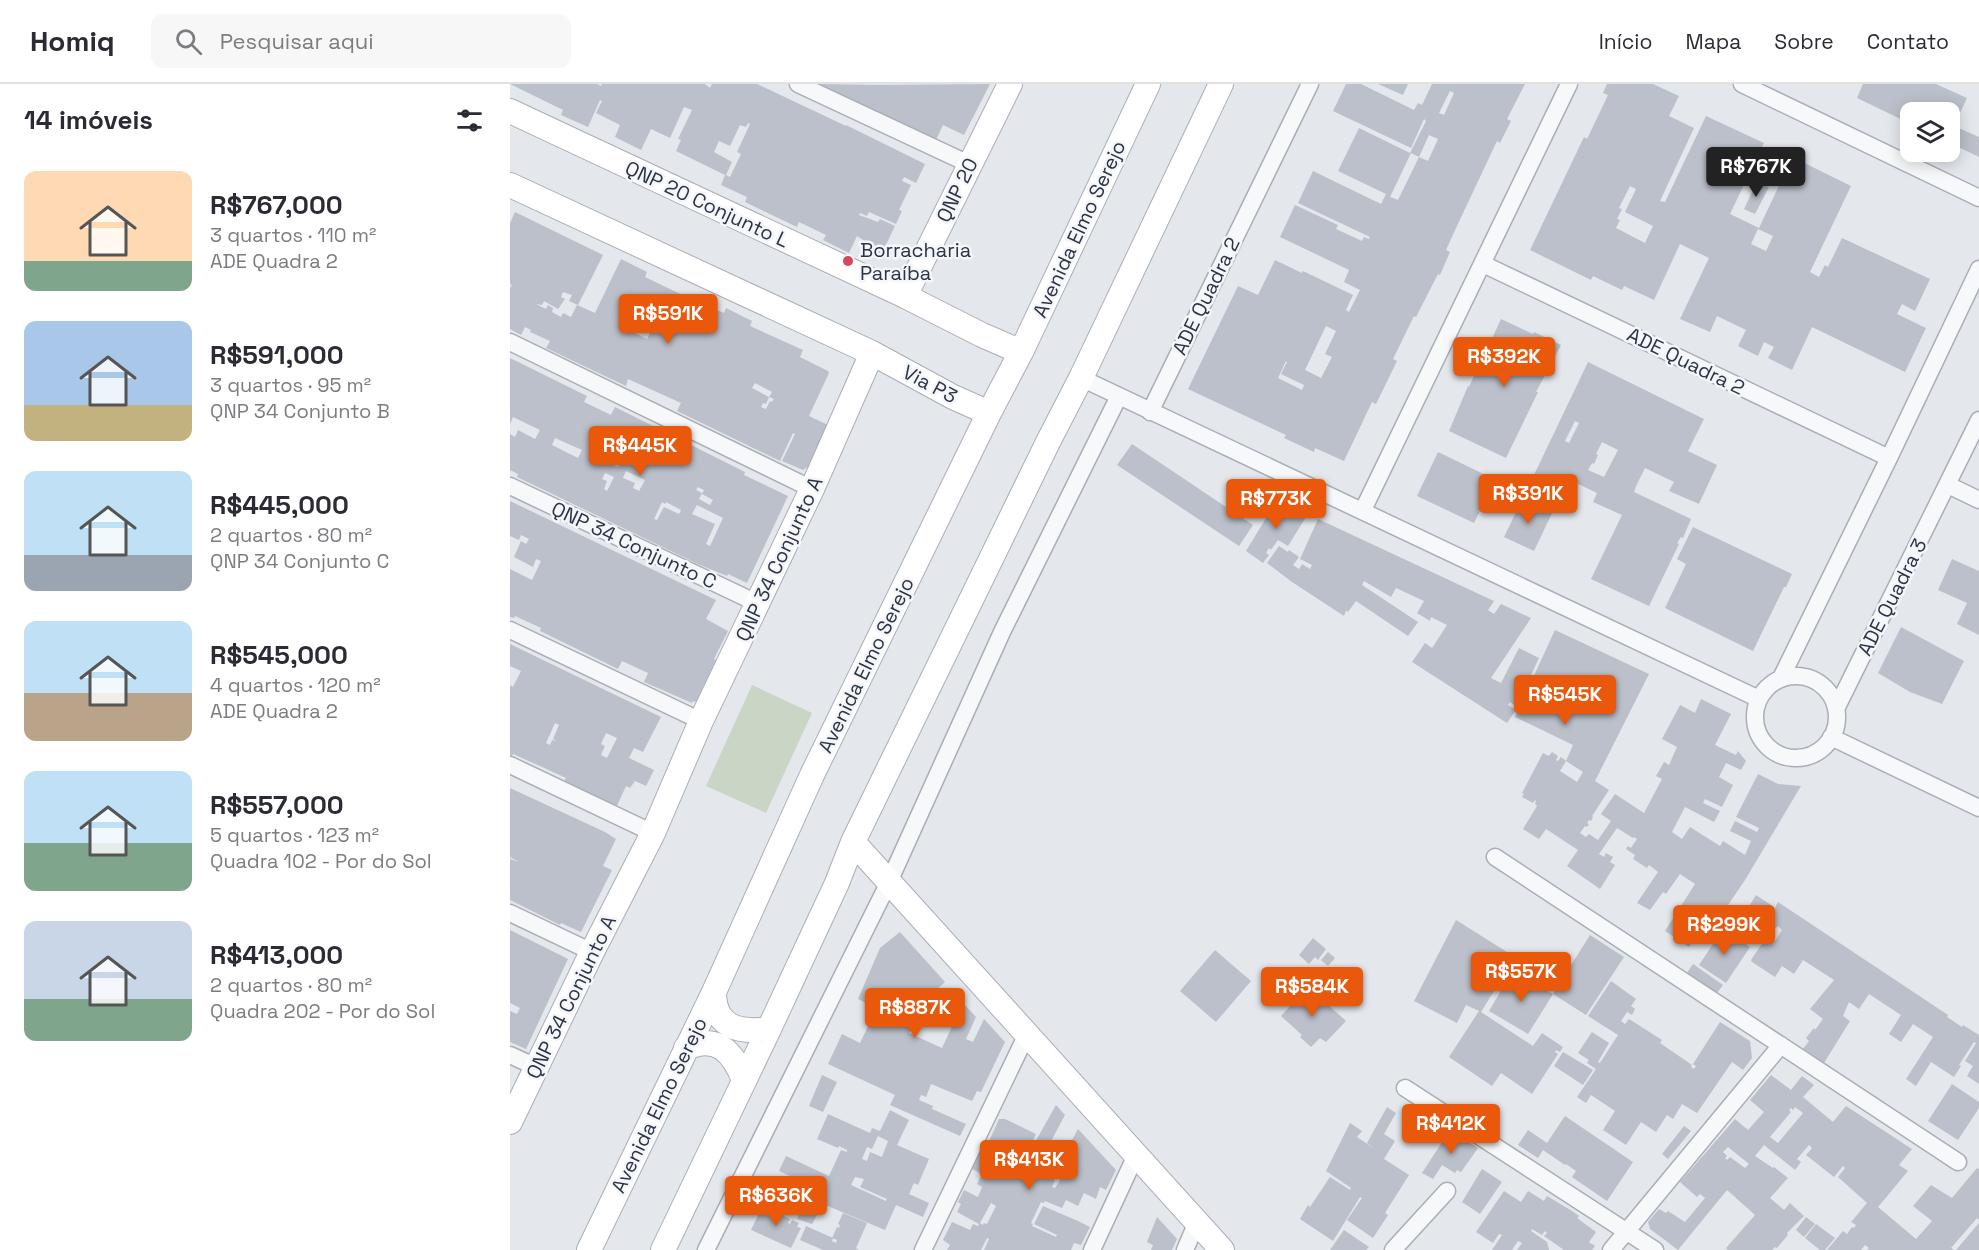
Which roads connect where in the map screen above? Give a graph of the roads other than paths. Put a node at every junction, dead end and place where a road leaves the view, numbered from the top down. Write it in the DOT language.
graph roads {
  1 [pos="798,84"];
  2 [pos="1010,84"];
  3 [pos="1148,84"];
  4 [pos="1221,84"];
  5 [pos="1310,84"];
  6 [pos="1569,84"];
  7 [pos="1743,84"];
  8 [pos="511,113"];
  9 [pos="969,165"];
  10 [pos="510,185"];
  11 [pos="1979,198"];
  12 [pos="1483,264"];
  13 [pos="1979,269"];
  14 [pos="905,296"];
  15 [pos="510,342"];
  16 [pos="1021,352"];
  17 [pos="872,353"];
  18 [pos="1081,378"];
  19 [pos="1119,396"];
  20 [pos="1150,412"];
  21 [pos="989,413"];
  22 [pos="1979,420"];
  23 [pos="1889,458"];
  24 [pos="1948,485"];
  25 [pos="510,486"];
  26 [pos="812,489"];
  27 [pos="1979,500"];
  28 [pos="1363,510"];
  29 [pos="759,603"];
  30 [pos="510,630"];
  31 [pos="1781,678"];
  32 [pos="1759,699"];
  33 [pos="1836,709"];
  34 [pos="701,722"];
  35 [pos="1832,737"];
  36 [pos="510,765"];
  37 [pos="1979,808"];
  38 [pos="653,833"];
  39 [pos="853,842"];
  40 [pos="1495,857"];
  41 [pos="889,882"];
  42 [pos="510,913"];
  43 [pos="592,952"];
  44 [pos="714,992"];
  45 [pos="769,1029"];
  46 [pos="1027,1034"];
  47 [pos="1781,1045"];
  48 [pos="686,1048"];
  49 [pos="510,1055"];
  50 [pos="536,1067"];
  51 [pos="744,1080"];
  52 [pos="1405,1088"];
  53 [pos="510,1122"];
  54 [pos="1136,1155"];
  55 [pos="1958,1162"];
  56 [pos="1447,1191"];
  57 [pos="1197,1222"];
  58 [pos="1627,1230"];
  59 [pos="589,1250"];
  60 [pos="663,1250"];
  61 [pos="706,1250"];
  62 [pos="924,1250"];
  63 [pos="1092,1250"];
  64 [pos="1185,1250"];
  65 [pos="1222,1250"];
  66 [pos="1393,1250"];
  67 [pos="1611,1250"];
  68 [pos="1655,1250"];
  1 -- 9 [label="street"];
  2 -- 9 [label="street, QNP 20"];
  3 -- 16 [label="street, Avenida Elmo Serejo"];
  4 -- 18 [label="street"];
  5 -- 20 [label="street, ADE Quadra 2"];
  6 -- 12 [label="street"];
  7 -- 11 [label="street"];
  8 -- 14 [label="street, QNP 20 Conjunto L"];
  9 -- 14 [label="street, QNP 20"];
  10 -- 17 [label="street"];
  12 -- 23 [label="street, ADE Quadra 2"];
  12 -- 28 [label="street"];
  13 -- 23 [label="street"];
  14 -- 16 [label="street"];
  15 -- 26 [label="street"];
  16 -- 21 [label="street, Avenida Elmo Serejo"];
  17 -- 21 [label="street, Via P3"];
  17 -- 26 [label="street, QNP 34 Conjunto A"];
  18 -- 19 [label="street"];
  18 -- 39 [label="street"];
  19 -- 20 [label="street"];
  19 -- 41 [label="street"];
  20 -- 28 [label="street"];
  21 -- 44 [label="street, Avenida Elmo Serejo"];
  22 -- 24 [label="street, ADE Quadra 3"];
  23 -- 31 [label="street"];
  24 -- 27 [label="street"];
  24 -- 33 [label="street, ADE Quadra 3"];
  25 -- 29 [label="street, QNP 34 Conjunto C"];
  26 -- 29 [label="street, QNP 34 Conjunto A"];
  28 -- 32 [label="street"];
  29 -- 34 [label="street, QNP 34 Conjunto A"];
  30 -- 34 [label="street"];
  31 -- 32 [label="street"];
  31 -- 33 [label="street"];
  32 -- 35 [label="street"];
  33 -- 35 [label="street"];
  34 -- 38 [label="street, QNP 34 Conjunto A"];
  35 -- 37 [label="street"];
  36 -- 38 [label="street"];
  38 -- 43 [label="street, QNP 34 Conjunto A"];
  39 -- 41 [label="street"];
  39 -- 45 [label="street"];
  40 -- 47 [label="street"];
  41 -- 46 [label="street"];
  41 -- 61 [label="street"];
  42 -- 43 [label="street"];
  43 -- 50 [label="street, QNP 34 Conjunto A"];
  44 -- 45 [label="street"];
  44 -- 48 [label="street, Avenida Elmo Serejo"];
  45 -- 51 [label="street"];
  46 -- 54 [label="street"];
  46 -- 62 [label="street"];
  47 -- 55 [label="street"];
  47 -- 58 [label="street"];
  48 -- 51 [label="street"];
  48 -- 59 [label="street, Avenida Elmo Serejo"];
  49 -- 50 [label="street"];
  50 -- 53 [label="street, QNP 34 Conjunto A"];
  51 -- 60 [label="street"];
  52 -- 58 [label="street"];
  54 -- 57 [label="street"];
  54 -- 63 [label="street"];
  56 -- 66 [label="street"];
  57 -- 64 [label="street"];
  57 -- 65 [label="street"];
  58 -- 67 [label="street"];
  58 -- 68 [label="street"];
}
